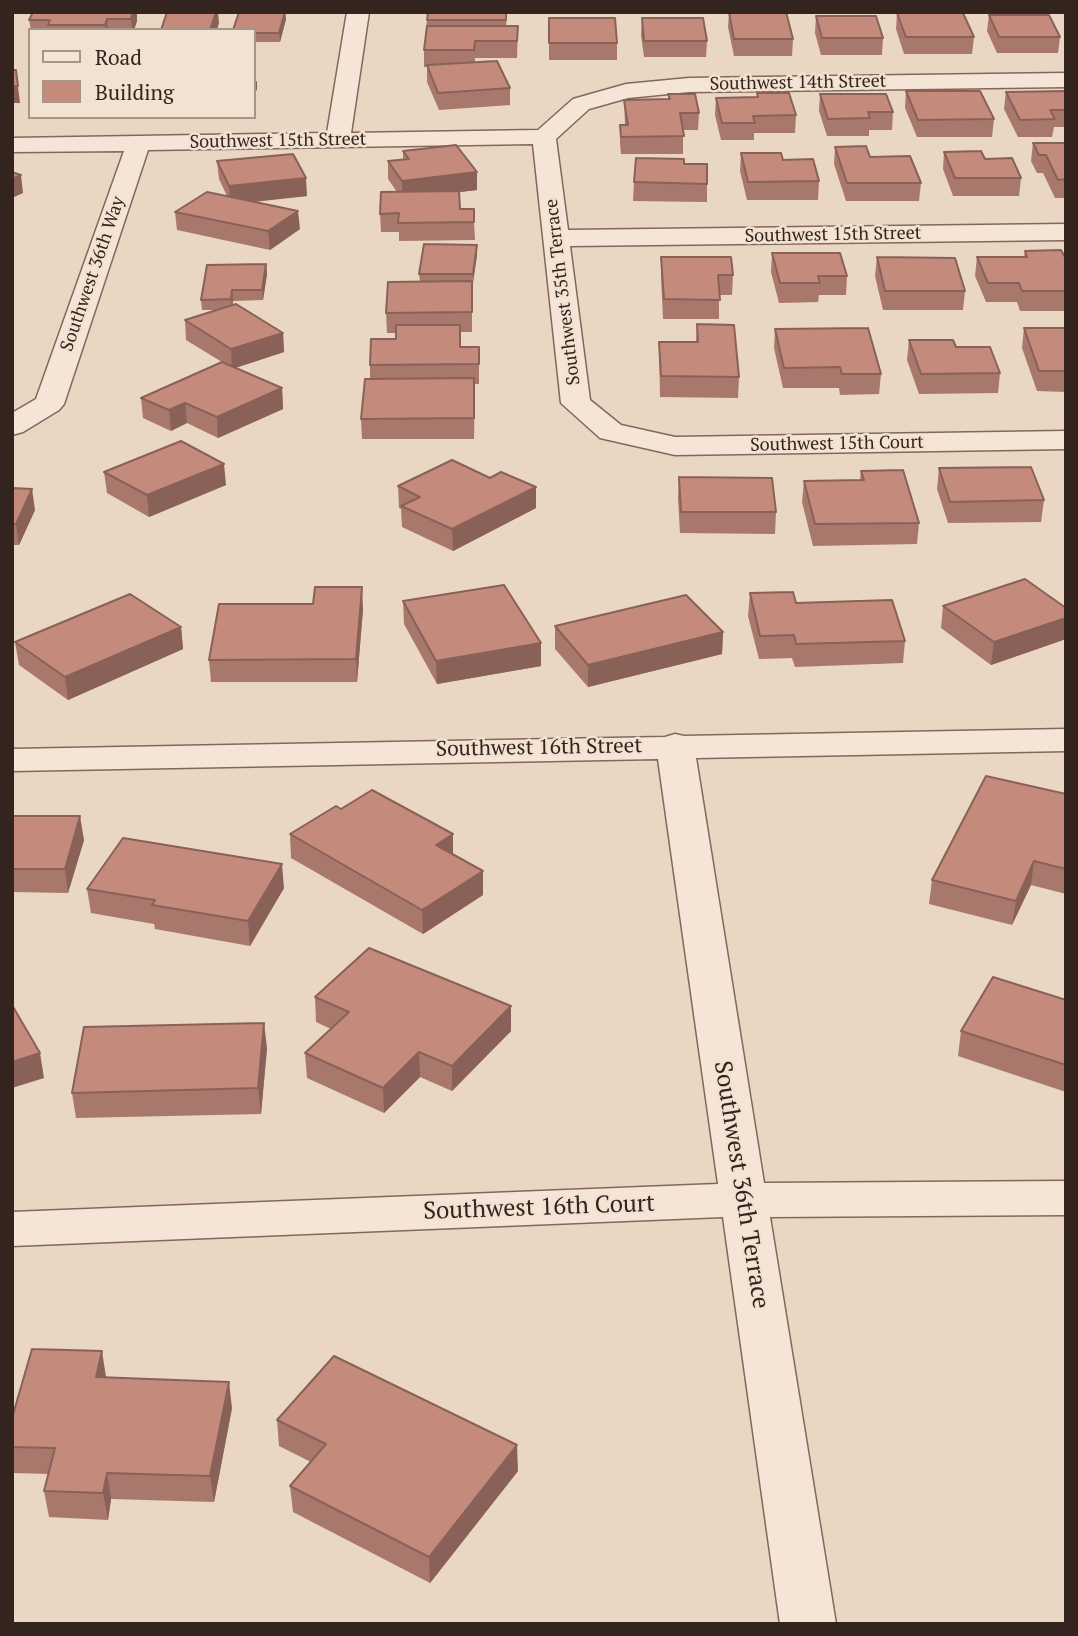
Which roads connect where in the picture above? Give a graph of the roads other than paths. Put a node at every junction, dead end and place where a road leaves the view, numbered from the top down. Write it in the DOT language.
graph roads {
  1 [pos="358,12"];
  2 [pos="1066,80"];
  3 [pos="544,137"];
  4 [pos="338,140"];
  5 [pos="138,144"];
  6 [pos="12,145"];
  7 [pos="1066,233"];
  8 [pos="558,238"];
  9 [pos="12,426"];
  10 [pos="611,432"];
  11 [pos="1066,440"];
  12 [pos="1066,740"];
  13 [pos="675,745"];
  14 [pos="12,760"];
  15 [pos="1066,1198"];
  16 [pos="743,1200"];
  17 [pos="12,1229"];
  18 [pos="808,1624"];
  1 -- 4 [label="street"];
  2 -- 3 [label="street, Southwest 14th Street"];
  3 -- 4 [label="street, Southwest 15th Street"];
  3 -- 8 [label="street, Southwest 35th Terrace"];
  4 -- 5 [label="street, Southwest 15th Street"];
  5 -- 6 [label="street, Southwest 15th Street"];
  5 -- 9 [label="street, Southwest 36th Way"];
  7 -- 8 [label="street, Southwest 15th Street"];
  8 -- 10 [label="street, Southwest 35th Terrace"];
  10 -- 11 [label="street, Southwest 15th Court"];
  12 -- 13 [label="street, Southwest 16th Street"];
  13 -- 14 [label="street, Southwest 16th Street"];
  13 -- 16 [label="street, Southwest 36th Terrace"];
  15 -- 16 [label="street, Southwest 16th Court"];
  16 -- 17 [label="street, Southwest 16th Court"];
  16 -- 18 [label="street, Southwest 36th Terrace"];
}
